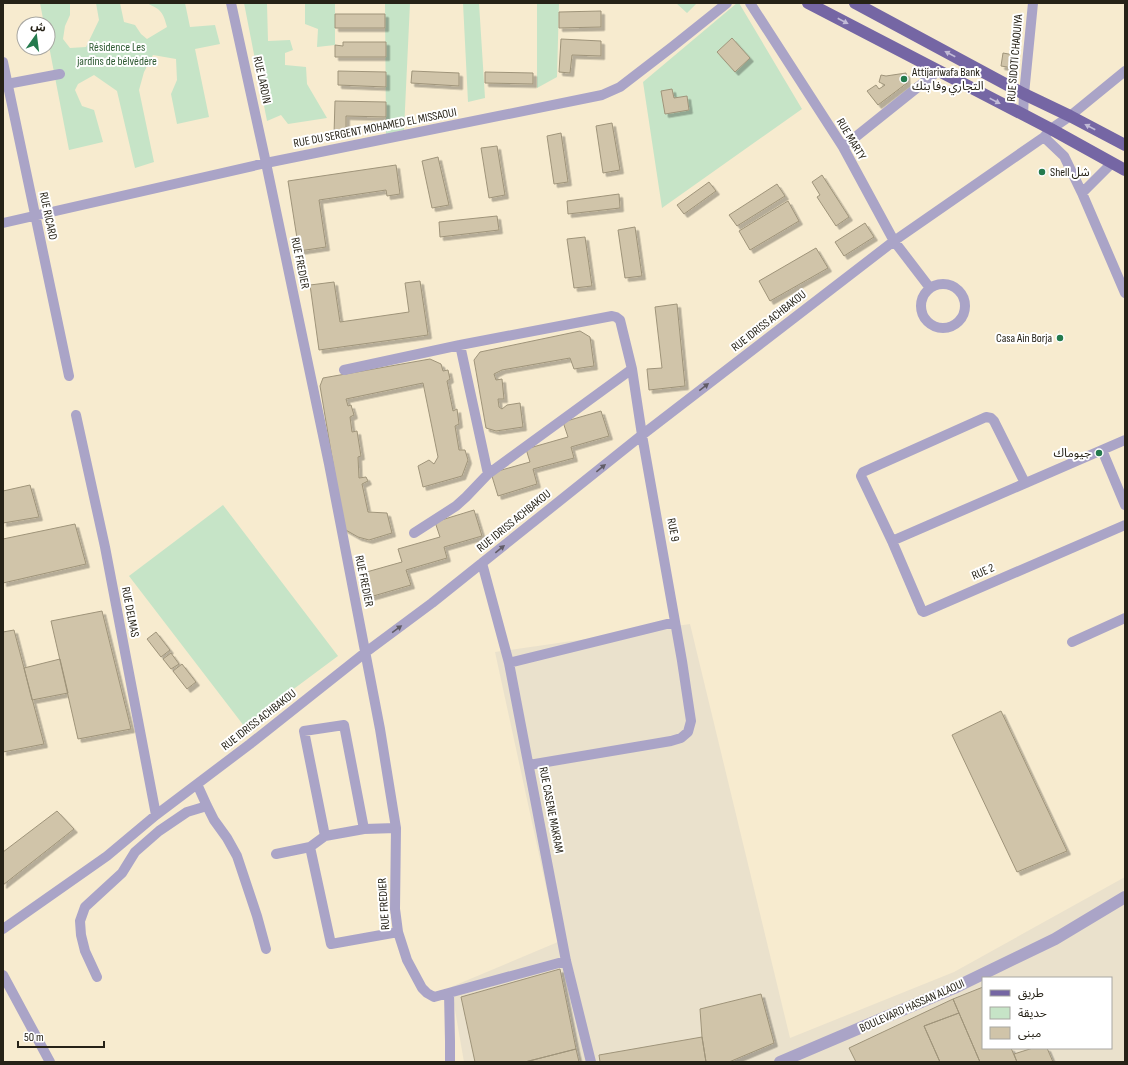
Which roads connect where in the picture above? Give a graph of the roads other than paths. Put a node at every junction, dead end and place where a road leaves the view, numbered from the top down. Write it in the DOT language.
graph roads {
  1 [pos="231,3"];
  2 [pos="726,3"];
  3 [pos="750,3"];
  4 [pos="808,3"];
  5 [pos="855,3"];
  6 [pos="1032,3"];
  7 [pos="3,62"];
  8 [pos="1125,70"];
  9 [pos="938,71"];
  10 [pos="60,74"];
  11 [pos="7,90"];
  12 [pos="1024,94"];
  13 [pos="1023,115"];
  14 [pos="1070,116"];
  15 [pos="1048,133"];
  16 [pos="1125,145"];
  17 [pos="842,148"];
  18 [pos="266,163"];
  19 [pos="1112,163"];
  20 [pos="1125,170"];
  21 [pos="1082,193"];
  22 [pos="35,216"];
  23 [pos="3,223"];
  24 [pos="894,241"];
  25 [pos="930,288"];
  26 [pos="1125,293"];
  27 [pos="460,345"];
  28 [pos="632,369"];
  29 [pos="344,370"];
  30 [pos="69,376"];
  31 [pos="76,415"];
  32 [pos="642,435"];
  33 [pos="1125,440"];
  34 [pos="1102,450"];
  35 [pos="488,474"];
  36 [pos="1025,483"];
  37 [pos="1125,505"];
  38 [pos="1125,525"];
  39 [pos="414,533"];
  40 [pos="892,541"];
  41 [pos="482,563"];
  42 [pos="1125,618"];
  43 [pos="675,622"];
  44 [pos="1072,642"];
  45 [pos="366,652"];
  46 [pos="509,663"];
  47 [pos="529,765"];
  48 [pos="197,784"];
  49 [pos="206,806"];
  50 [pos="156,815"];
  51 [pos="396,828"];
  52 [pos="364,829"];
  53 [pos="325,836"];
  54 [pos="310,847"];
  55 [pos="276,854"];
  56 [pos="1125,896"];
  57 [pos="3,929"];
  58 [pos="398,932"];
  59 [pos="266,948"];
  60 [pos="566,961"];
  61 [pos="3,975"];
  62 [pos="97,977"];
  63 [pos="449,993"];
  64 [pos="50,1062"];
  65 [pos="450,1062"];
  66 [pos="591,1062"];
  67 [pos="780,1062"];
  1 -- 18 [label="street, RUE LARDIN"];
  2 -- 18 [label="street, RUE DU SERGENT MOHAMED EL MISSAOUI"];
  3 -- 17 [label="street, RUE MARTY"];
  4 -- 9 [label="main road, one-way"];
  12 -- 5 [label="main road, one-way"];
  6 -- 12 [label="street, RUE SIDOTI CHAOUIYA"];
  7 -- 11 [label="street, RUE RICARD"];
  8 -- 14 [label="street, RUE IDRISS ACHBAKOU"];
  9 -- 13 [label="main road, one-way"];
  9 -- 17 [label="street"];
  10 -- 11 [label="street"];
  11 -- 22 [label="street, RUE RICARD"];
  12 -- 13 [label="street, RUE SIDOTI CHAOUIYA"];
  12 -- 14 [label="main road"];
  13 -- 15 [label="main road"];
  14 -- 15 [label="street, RUE IDRISS ACHBAKOU"];
  16 -- 14 [label="main road, one-way"];
  15 -- 19 [label="main road"];
  15 -- 21 [label="street"];
  15 -- 24 [label="street, RUE IDRISS ACHBAKOU"];
  17 -- 24 [label="street, RUE MARTY"];
  18 -- 22 [label="street, RUE DU SERGENT MOHAMED EL MISSAOUI"];
  18 -- 45 [label="street, RUE FREDIER"];
  19 -- 20 [label="main road"];
  19 -- 21 [label="street"];
  21 -- 26 [label="street"];
  22 -- 23 [label="street, RUE DU SERGENT MOHAMED EL MISSAOUI"];
  22 -- 30 [label="street, RUE RICARD"];
  24 -- 25 [label="street, RUE MARTY"];
  32 -- 24 [label="street, RUE IDRISS ACHBAKOU, one-way"];
  25 -- 25 [label="street"];
  27 -- 28 [label="street, RUE 9"];
  27 -- 29 [label="street"];
  27 -- 35 [label="street"];
  28 -- 32 [label="street, RUE 9"];
  28 -- 35 [label="street"];
  31 -- 50 [label="street, RUE DELMAS"];
  41 -- 32 [label="street, RUE IDRISS ACHBAKOU, one-way"];
  32 -- 43 [label="street, RUE 9"];
  33 -- 34 [label="street"];
  34 -- 36 [label="street"];
  34 -- 37 [label="street"];
  35 -- 39 [label="street"];
  36 -- 40 [label="street"];
  36 -- 40 [label="street"];
  38 -- 40 [label="street, RUE 2"];
  45 -- 41 [label="street, RUE IDRISS ACHBAKOU, one-way"];
  41 -- 46 [label="street, RUE CASENE MAKRAM"];
  42 -- 44 [label="street"];
  43 -- 46 [label="street"];
  43 -- 47 [label="street, RUE 9"];
  45 -- 48 [label="street, RUE IDRISS ACHBAKOU"];
  45 -- 51 [label="street, RUE FREDIER"];
  46 -- 47 [label="street, RUE CASENE MAKRAM"];
  47 -- 60 [label="street, RUE CASENE MAKRAM"];
  48 -- 49 [label="street"];
  48 -- 50 [label="street, RUE IDRISS ACHBAKOU"];
  49 -- 59 [label="street"];
  49 -- 62 [label="street"];
  50 -- 57 [label="street, RUE IDRISS ACHBAKOU"];
  51 -- 52 [label="street"];
  51 -- 58 [label="street, RUE FREDIER"];
  52 -- 53 [label="street"];
  52 -- 53 [label="street"];
  53 -- 54 [label="street"];
  54 -- 55 [label="street"];
  54 -- 58 [label="street"];
  56 -- 67 [label="street, BOULEVARD HASSAN ALAOUI"];
  58 -- 63 [label="street, RUE FREDIER"];
  60 -- 63 [label="street"];
  60 -- 66 [label="street, RUE CASENE MAKRAM"];
  61 -- 64 [label="street"];
  63 -- 65 [label="street"];
}
